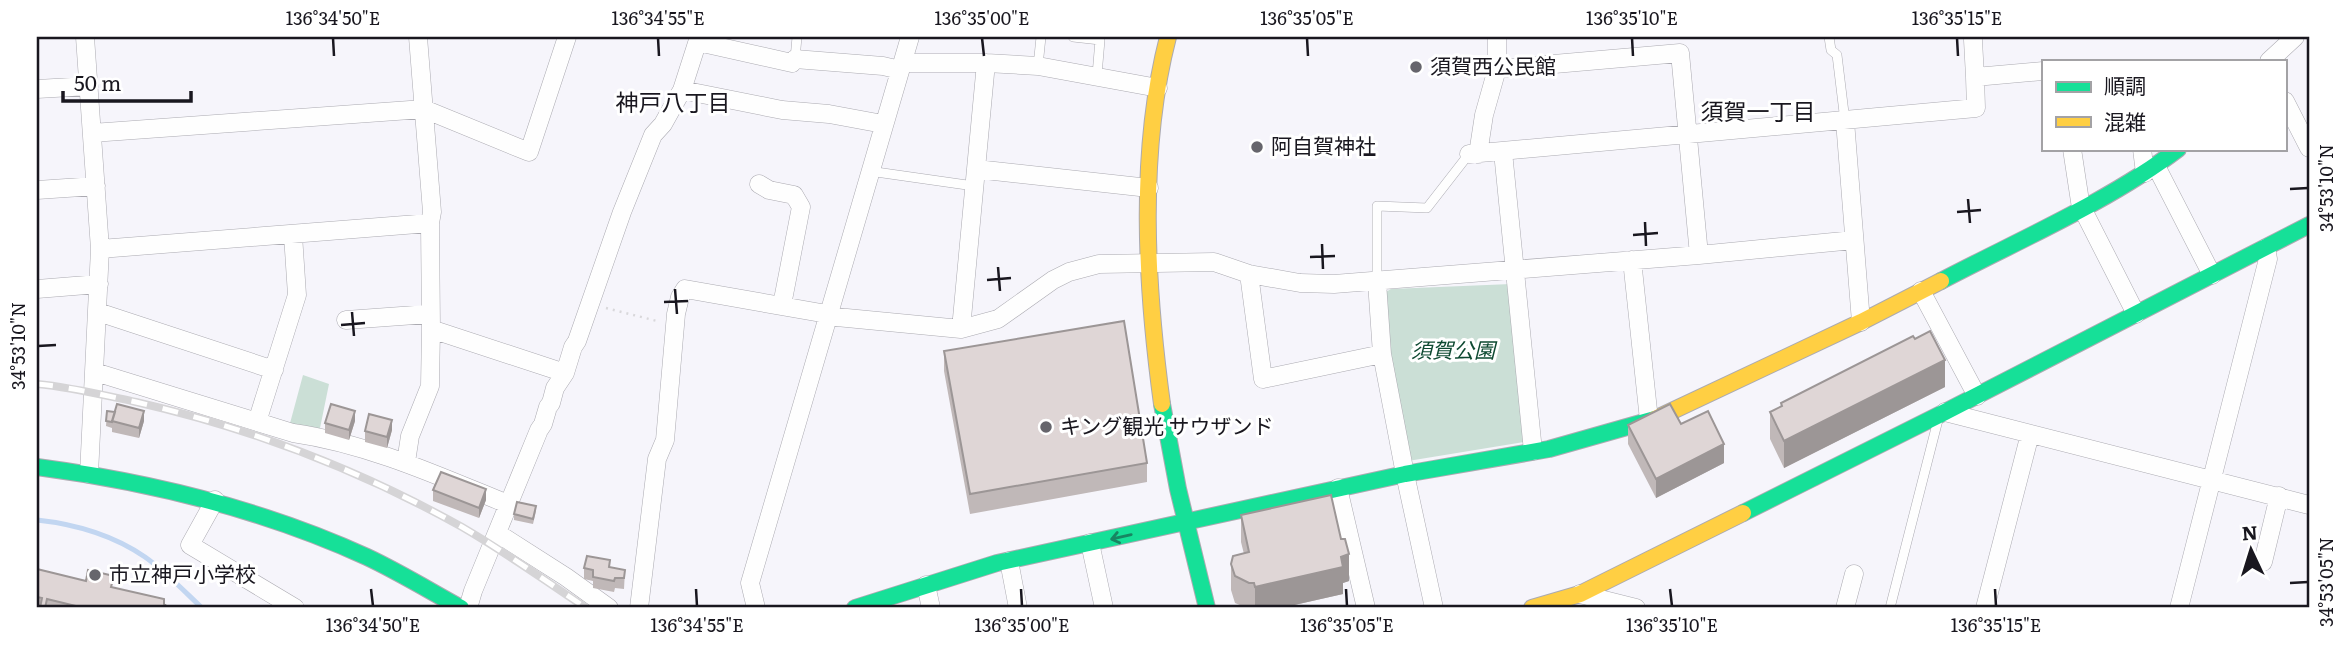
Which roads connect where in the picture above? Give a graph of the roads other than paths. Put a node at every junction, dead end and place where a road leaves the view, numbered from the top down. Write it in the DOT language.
graph roads {
  1 [pos="85,37"];
  2 [pos="418,37"];
  3 [pos="567,37"];
  4 [pos="797,37"];
  5 [pos="910,37"];
  6 [pos="1041,37"];
  7 [pos="1073,37"];
  8 [pos="1167,37"];
  9 [pos="1497,37"];
  10 [pos="1829,37"];
  11 [pos="2295,37"];
  12 [pos="1972,38"];
  13 [pos="699,39"];
  14 [pos="1679,45"];
  15 [pos="795,59"];
  16 [pos="2270,60"];
  17 [pos="986,63"];
  18 [pos="1038,65"];
  19 [pos="901,66"];
  20 [pos="1497,69"];
  21 [pos="2042,71"];
  22 [pos="1097,75"];
  23 [pos="1975,77"];
  24 [pos="89,86"];
  25 [pos="1158,88"];
  26 [pos="37,89"];
  27 [pos="682,90"];
  28 [pos="2286,102"];
  29 [pos="424,109"];
  30 [pos="1845,121"];
  31 [pos="883,124"];
  32 [pos="92,133"];
  33 [pos="1688,134"];
  34 [pos="2309,148"];
  35 [pos="2072,150"];
  36 [pos="2142,150"];
  37 [pos="2177,150"];
  38 [pos="1503,152"];
  39 [pos="1473,154"];
  40 [pos="2151,170"];
  41 [pos="869,171"];
  42 [pos="975,177"];
  43 [pos="759,184"];
  44 [pos="96,186"];
  45 [pos="1149,188"];
  46 [pos="37,190"];
  47 [pos="2082,208"];
  48 [pos="430,223"];
  49 [pos="2309,225"];
  50 [pos="293,235"];
  51 [pos="1854,240"];
  52 [pos="2266,247"];
  53 [pos="100,249"];
  54 [pos="1699,255"];
  55 [pos="1632,260"];
  56 [pos="1150,262"];
  57 [pos="1514,271"];
  58 [pos="1250,274"];
  59 [pos="2212,275"];
  60 [pos="1377,282"];
  61 [pos="99,284"];
  62 [pos="37,289"];
  63 [pos="1921,291"];
  64 [pos="782,305"];
  65 [pos="98,312"];
  66 [pos="2136,314"];
  67 [pos="827,315"];
  68 [pos="346,320"];
  69 [pos="430,321"];
  70 [pos="1861,322"];
  71 [pos="961,329"];
  72 [pos="1382,354"];
  73 [pos="274,370"];
  74 [pos="95,372"];
  75 [pos="565,373"];
  76 [pos="1977,396"];
  77 [pos="1942,413"];
  78 [pos="1649,420"];
  79 [pos="257,422"];
  80 [pos="2030,434"];
  81 [pos="1533,451"];
  82 [pos="406,462"];
  83 [pos="37,467"];
  84 [pos="89,474"];
  85 [pos="1405,474"];
  86 [pos="2212,480"];
  87 [pos="1338,488"];
  88 [pos="2279,496"];
  89 [pos="215,500"];
  90 [pos="510,505"];
  91 [pos="2309,505"];
  92 [pos="1187,522"];
  93 [pos="497,533"];
  94 [pos="1090,543"];
  95 [pos="1009,561"];
  96 [pos="2263,562"];
  97 [pos="1854,574"];
  98 [pos="926,585"];
  99 [pos="1580,594"];
  100 [pos="295,608"];
  101 [pos="461,608"];
  102 [pos="468,608"];
  103 [pos="609,608"];
  104 [pos="639,608"];
  105 [pos="756,608"];
  106 [pos="855,608"];
  107 [pos="931,608"];
  108 [pos="1018,608"];
  109 [pos="1104,608"];
  110 [pos="1207,608"];
  111 [pos="1366,608"];
  112 [pos="1434,608"];
  113 [pos="1540,608"];
  114 [pos="1636,608"];
  115 [pos="1845,608"];
  116 [pos="1890,608"];
  117 [pos="1985,608"];
  118 [pos="2179,608"];
  1 -- 24 [label="street"];
  2 -- 29 [label="street"];
  3 -- 29 [label="street"];
  4 -- 15 [label="lane"];
  5 -- 19 [label="street"];
  6 -- 18 [label="lane"];
  7 -- 22 [label="lane"];
  8 -- 25 [label="street"];
  9 -- 20 [label="street"];
  10 -- 30 [label="lane"];
  11 -- 16 [label="street"];
  12 -- 23 [label="street"];
  13 -- 15 [label="street"];
  13 -- 27 [label="street"];
  14 -- 20 [label="street"];
  14 -- 33 [label="street"];
  15 -- 19 [label="street"];
  17 -- 18 [label="street"];
  17 -- 19 [label="street"];
  17 -- 42 [label="street"];
  18 -- 22 [label="street"];
  19 -- 31 [label="street"];
  20 -- 39 [label="street"];
  21 -- 23 [label="street"];
  22 -- 25 [label="street"];
  23 -- 30 [label="street"];
  24 -- 26 [label="street"];
  24 -- 32 [label="street"];
  25 -- 45 [label="street"];
  27 -- 31 [label="street"];
  27 -- 75 [label="street"];
  28 -- 34 [label="street"];
  29 -- 32 [label="street"];
  29 -- 48 [label="street"];
  30 -- 33 [label="street"];
  30 -- 51 [label="street"];
  31 -- 41 [label="street"];
  32 -- 44 [label="street"];
  33 -- 38 [label="street"];
  33 -- 54 [label="street"];
  35 -- 47 [label="street"];
  36 -- 40 [label="street"];
  37 -- 40 [label="street"];
  38 -- 39 [label="street"];
  38 -- 57 [label="street"];
  39 -- 60 [label="lane"];
  40 -- 47 [label="street"];
  40 -- 59 [label="street"];
  41 -- 42 [label="lane"];
  41 -- 67 [label="street"];
  42 -- 45 [label="street"];
  42 -- 71 [label="street"];
  43 -- 64 [label="street"];
  44 -- 46 [label="street"];
  44 -- 53 [label="street"];
  45 -- 56 [label="street"];
  47 -- 63 [label="street"];
  47 -- 66 [label="street"];
  48 -- 50 [label="street"];
  48 -- 69 [label="street"];
  49 -- 52 [label="street"];
  50 -- 53 [label="street"];
  50 -- 73 [label="street"];
  51 -- 54 [label="street"];
  51 -- 70 [label="street"];
  52 -- 59 [label="street"];
  52 -- 86 [label="street"];
  53 -- 61 [label="street"];
  54 -- 55 [label="street"];
  55 -- 57 [label="street"];
  55 -- 78 [label="street"];
  56 -- 58 [label="street"];
  56 -- 71 [label="street"];
  56 -- 92 [label="street"];
  57 -- 60 [label="street"];
  57 -- 81 [label="street"];
  58 -- 60 [label="street"];
  58 -- 72 [label="street"];
  59 -- 66 [label="street"];
  60 -- 72 [label="street"];
  61 -- 62 [label="street"];
  61 -- 65 [label="street"];
  63 -- 70 [label="street"];
  63 -- 76 [label="street"];
  64 -- 67 [label="street"];
  64 -- 104 [label="street"];
  65 -- 73 [label="street"];
  65 -- 74 [label="street"];
  66 -- 76 [label="street"];
  67 -- 71 [label="street"];
  67 -- 105 [label="street"];
  68 -- 69 [label="street"];
  69 -- 75 [label="street"];
  69 -- 82 [label="street"];
  70 -- 78 [label="street"];
  72 -- 85 [label="street"];
  73 -- 79 [label="street"];
  74 -- 79 [label="street"];
  74 -- 84 [label="street"];
  75 -- 90 [label="street"];
  76 -- 77 [label="street"];
  77 -- 80 [label="street"];
  77 -- 99 [label="street"];
  77 -- 116 [label="lane"];
  78 -- 81 [label="street"];
  79 -- 82 [label="street"];
  80 -- 86 [label="street"];
  80 -- 117 [label="street"];
  81 -- 85 [label="street"];
  82 -- 90 [label="street"];
  83 -- 84 [label="street"];
  84 -- 89 [label="street"];
  85 -- 87 [label="street"];
  85 -- 112 [label="street"];
  86 -- 88 [label="street"];
  86 -- 118 [label="street"];
  87 -- 92 [label="street"];
  87 -- 111 [label="street"];
  88 -- 91 [label="street"];
  88 -- 96 [label="street"];
  89 -- 100 [label="street"];
  89 -- 101 [label="street"];
  90 -- 93 [label="street"];
  92 -- 94 [label="street, one-way"];
  92 -- 110 [label="street"];
  93 -- 102 [label="street"];
  93 -- 103 [label="street"];
  94 -- 95 [label="street"];
  94 -- 109 [label="street"];
  95 -- 98 [label="street"];
  95 -- 108 [label="street"];
  97 -- 115 [label="street"];
  98 -- 106 [label="street"];
  98 -- 107 [label="street"];
  99 -- 113 [label="street"];
  99 -- 114 [label="street"];
}
